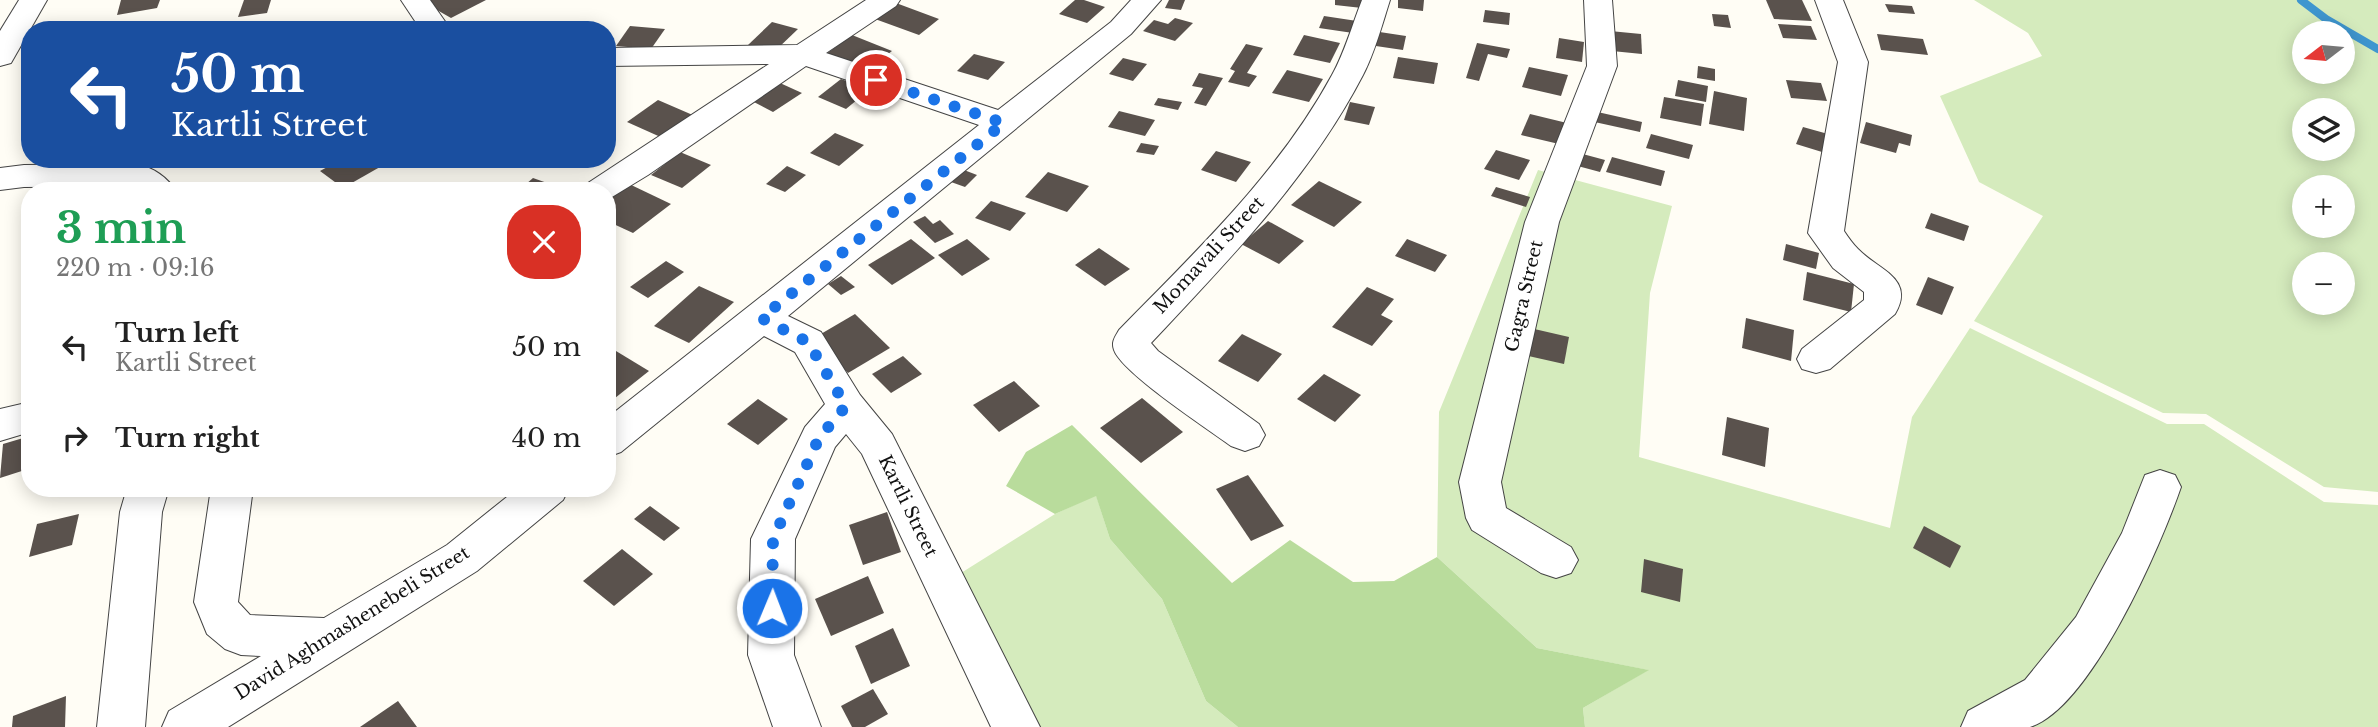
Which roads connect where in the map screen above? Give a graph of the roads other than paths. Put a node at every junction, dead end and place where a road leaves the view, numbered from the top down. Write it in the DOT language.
graph roads {
  1 [pos="33,0"];
  2 [pos="415,0"];
  3 [pos="886,0"];
  4 [pos="1147,0"];
  5 [pos="1376,0"];
  6 [pos="1598,0"];
  7 [pos="1829,0"];
  8 [pos="430,21"];
  9 [pos="800,54"];
  10 [pos="0,57"];
  11 [pos="616,57"];
  12 [pos="1004,123"];
  13 [pos="0,179"];
  14 [pos="147,182"];
  15 [pos="614,182"];
  16 [pos="761,318"];
  17 [pos="1816,359"];
  18 [pos="846,406"];
  19 [pos="21,419"];
  20 [pos="0,425"];
  21 [pos="616,434"];
  22 [pos="1245,435"];
  23 [pos="2160,486"];
  24 [pos="142,497"];
  25 [pos="231,497"];
  26 [pos="537,497"];
  27 [pos="1556,561"];
  28 [pos="329,639"];
  29 [pos="121,727"];
  30 [pos="186,727"];
  31 [pos="797,727"];
  32 [pos="1016,727"];
  33 [pos="1985,727"];
  1 -- 10 [label="street"];
  2 -- 8 [label="street"];
  3 -- 9 [label="street"];
  4 -- 12 [label="street"];
  5 -- 22 [label="street, Momavali Street"];
  6 -- 27 [label="street, Gagra Street"];
  7 -- 17 [label="street"];
  9 -- 11 [label="street"];
  9 -- 12 [label="street"];
  9 -- 15 [label="street"];
  12 -- 16 [label="street"];
  13 -- 14 [label="street"];
  16 -- 18 [label="street, Kartli Street"];
  16 -- 21 [label="street"];
  18 -- 31 [label="street"];
  18 -- 32 [label="street, Kartli Street"];
  19 -- 20 [label="street"];
  23 -- 33 [label="street"];
  24 -- 29 [label="street"];
  25 -- 28 [label="street"];
  26 -- 28 [label="street, David Aghmashenebeli Street"];
  28 -- 30 [label="street, David Aghmashenebeli Street"];
}
